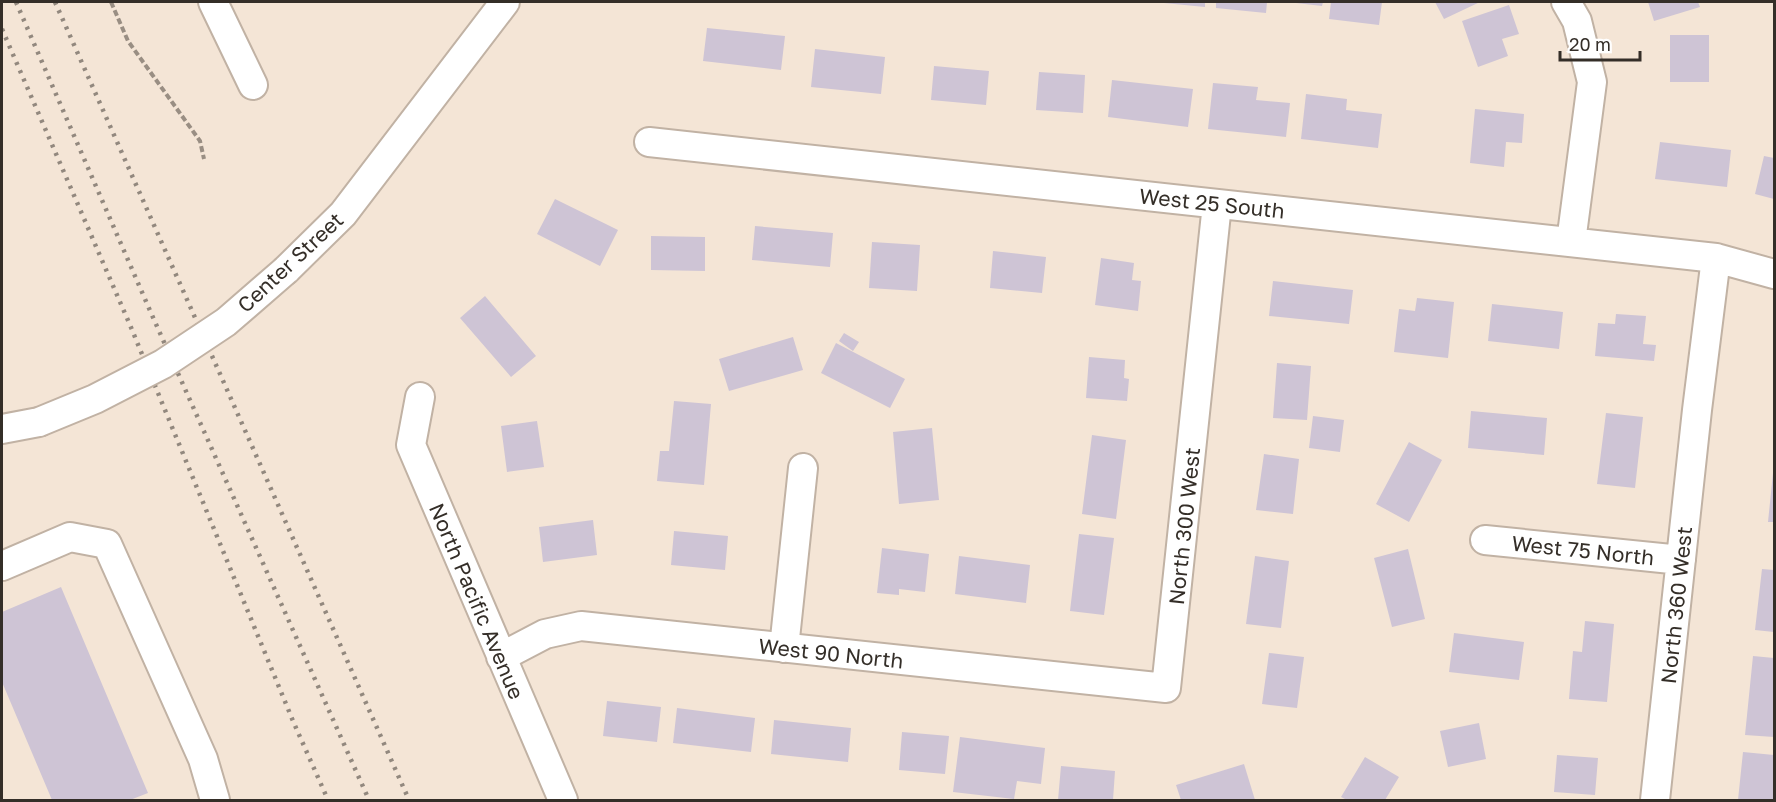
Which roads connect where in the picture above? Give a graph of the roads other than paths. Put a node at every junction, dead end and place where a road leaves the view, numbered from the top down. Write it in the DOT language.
graph roads {
  1 [pos="213,2"];
  2 [pos="504,2"];
  3 [pos="1566,2"];
  4 [pos="253,85"];
  5 [pos="649,142"];
  6 [pos="1217,204"];
  7 [pos="1571,243"];
  8 [pos="1716,258"];
  9 [pos="1774,274"];
  10 [pos="420,397"];
  11 [pos="2,429"];
  12 [pos="803,468"];
  13 [pos="1485,540"];
  14 [pos="1681,560"];
  15 [pos="2,566"];
  16 [pos="784,648"];
  17 [pos="501,657"];
  18 [pos="1167,688"];
  19 [pos="215,801"];
  20 [pos="564,801"];
  21 [pos="1656,801"];
  1 -- 4 [label="street"];
  2 -- 11 [label="street, Center Street, bridge"];
  3 -- 7 [label="street"];
  5 -- 6 [label="street, West 25 South"];
  6 -- 7 [label="street, West 25 South"];
  6 -- 18 [label="street, North 300 West"];
  7 -- 8 [label="street, West 25 South"];
  8 -- 9 [label="street, West 25 South"];
  8 -- 14 [label="street, North 360 West"];
  10 -- 17 [label="street, North Pacific Avenue"];
  12 -- 16 [label="street"];
  13 -- 14 [label="street, West 75 North"];
  14 -- 21 [label="street, North 360 West"];
  15 -- 19 [label="street"];
  16 -- 17 [label="street, West 90 North"];
  16 -- 18 [label="street, West 90 North"];
  17 -- 20 [label="street, North Pacific Avenue"];
}
